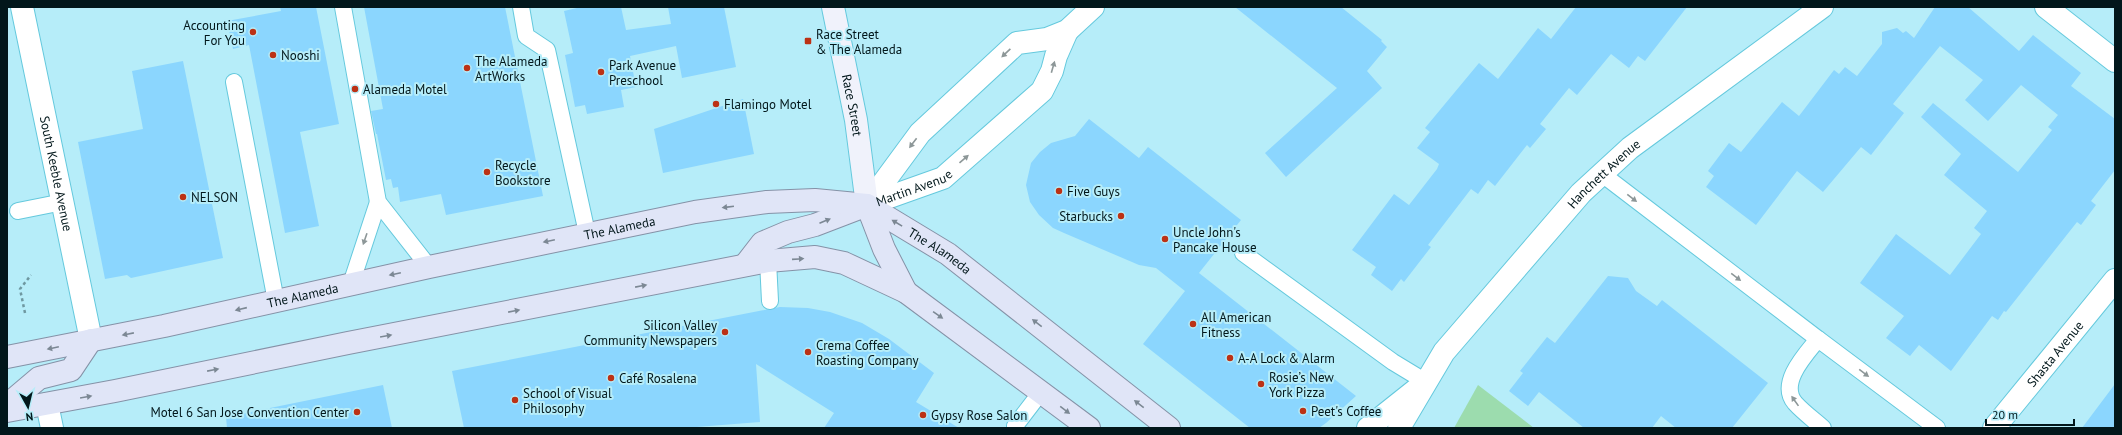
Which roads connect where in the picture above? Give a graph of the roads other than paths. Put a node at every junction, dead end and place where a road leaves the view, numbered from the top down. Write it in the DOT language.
graph roads {
  1 [pos="22,7"];
  2 [pos="343,7"];
  3 [pos="521,7"];
  4 [pos="833,7"];
  5 [pos="1093,7"];
  6 [pos="1822,7"];
  7 [pos="2046,7"];
  8 [pos="1067,30"];
  9 [pos="2115,61"];
  10 [pos="234,82"];
  11 [pos="1602,174"];
  12 [pos="63,202"];
  13 [pos="378,202"];
  14 [pos="867,205"];
  15 [pos="18,211"];
  16 [pos="587,233"];
  17 [pos="1243,253"];
  18 [pos="768,261"];
  19 [pos="745,266"];
  20 [pos="430,267"];
  21 [pos="2115,280"];
  22 [pos="351,284"];
  23 [pos="906,292"];
  24 [pos="276,301"];
  25 [pos="770,301"];
  26 [pos="1818,339"];
  27 [pos="91,340"];
  28 [pos="7,357"];
  29 [pos="1426,382"];
  30 [pos="1041,392"];
  31 [pos="47,404"];
  32 [pos="7,405"];
  33 [pos="7,411"];
  34 [pos="1015,426"];
  35 [pos="1163,426"];
  36 [pos="52,428"];
  37 [pos="1089,428"];
  38 [pos="1368,428"];
  39 [pos="1399,428"];
  40 [pos="1823,428"];
  41 [pos="1936,428"];
  42 [pos="1994,428"];
  1 -- 12 [label="street, South Keeble Avenue"];
  2 -- 13 [label="lane"];
  3 -- 16 [label="lane"];
  4 -- 14 [label="main road, Race Street"];
  5 -- 8 [label="street, Martin Avenue"];
  6 -- 11 [label="street, Hanchett Avenue"];
  7 -- 9 [label="street"];
  8 -- 14 [label="street, Martin Avenue, one-way"];
  14 -- 8 [label="street, Martin Avenue, one-way"];
  10 -- 24 [label="lane"];
  11 -- 26 [label="lane, one-way"];
  11 -- 29 [label="street, Hanchett Avenue"];
  12 -- 15 [label="lane"];
  12 -- 27 [label="street, South Keeble Avenue"];
  13 -- 20 [label="lane"];
  13 -- 22 [label="lane, one-way"];
  14 -- 16 [label="main road, The Alameda, one-way"];
  19 -- 14 [label="main road, one-way"];
  14 -- 23 [label="main road"];
  35 -- 14 [label="main road, The Alameda, one-way"];
  16 -- 20 [label="main road, The Alameda, one-way"];
  17 -- 29 [label="lane"];
  18 -- 19 [label="main road"];
  18 -- 23 [label="main road, one-way"];
  18 -- 25 [label="lane"];
  31 -- 19 [label="main road, one-way"];
  20 -- 22 [label="main road, The Alameda, one-way"];
  21 -- 42 [label="street, Shasta Avenue"];
  22 -- 24 [label="main road, The Alameda"];
  23 -- 30 [label="main road, one-way"];
  24 -- 27 [label="main road, The Alameda, one-way"];
  40 -- 26 [label="lane, one-way"];
  26 -- 41 [label="lane, one-way"];
  27 -- 28 [label="main road, The Alameda, one-way"];
  27 -- 32 [label="main road"];
  29 -- 38 [label="street, Hanchett Avenue"];
  29 -- 39 [label="street, Hanchett Avenue"];
  30 -- 34 [label="lane"];
  30 -- 37 [label="main road, one-way"];
  31 -- 33 [label="main road"];
  31 -- 36 [label="street"];
}
